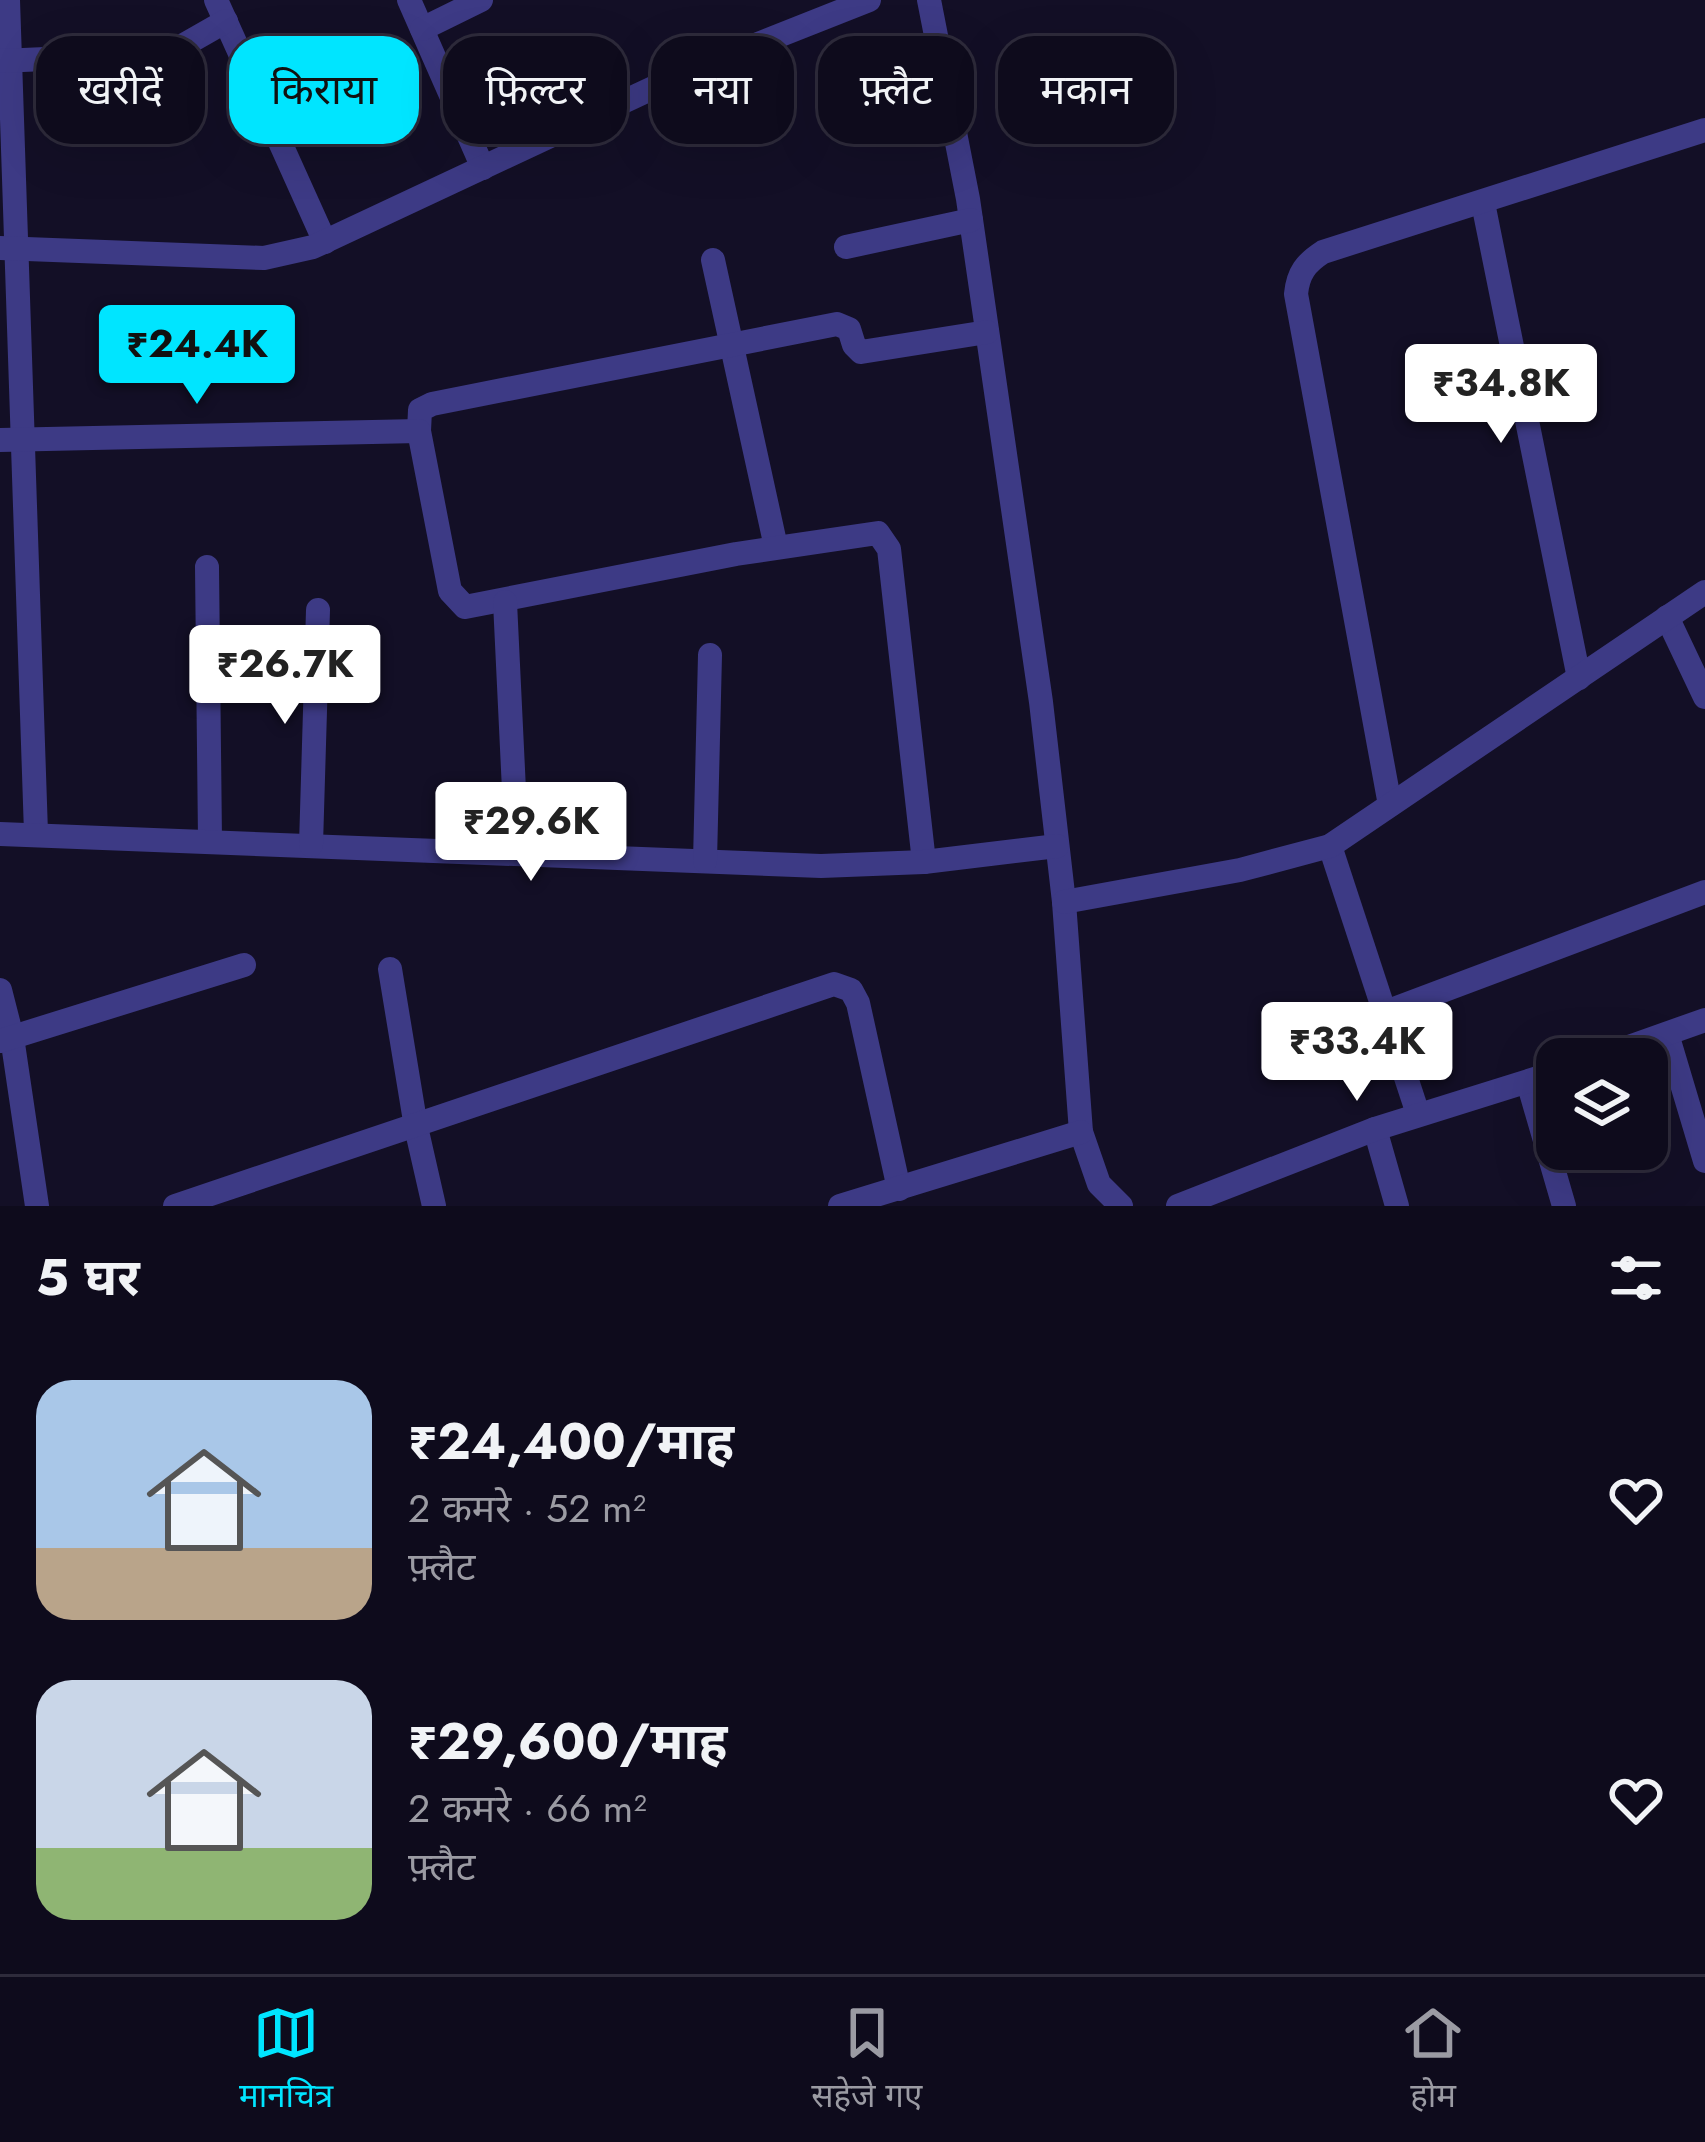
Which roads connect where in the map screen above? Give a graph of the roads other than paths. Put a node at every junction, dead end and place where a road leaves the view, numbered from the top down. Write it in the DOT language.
graph roads {
  1 [pos="8,0"];
  2 [pos="409,0"];
  3 [pos="481,0"];
  4 [pos="869,0"];
  5 [pos="929,0"];
  6 [pos="221,10"];
  7 [pos="422,28"];
  8 [pos="6,60"];
  9 [pos="1705,130"];
  10 [pos="483,168"];
  11 [pos="1483,202"];
  12 [pos="971,220"];
  13 [pos="325,242"];
  14 [pos="846,247"];
  15 [pos="7,248"];
  16 [pos="713,260"];
  17 [pos="987,332"];
  18 [pos="731,343"];
  19 [pos="419,431"];
  20 [pos="12,440"];
  21 [pos="776,547"];
  22 [pos="207,567"];
  23 [pos="1705,592"];
  24 [pos="506,602"];
  25 [pos="318,610"];
  26 [pos="1667,617"];
  27 [pos="710,655"];
  28 [pos="1579,678"];
  29 [pos="1705,697"];
  30 [pos="1390,805"];
  31 [pos="0,833"];
  32 [pos="36,833"];
  33 [pos="210,840"];
  34 [pos="311,845"];
  35 [pos="1057,846"];
  36 [pos="1330,846"];
  37 [pos="517,853"];
  38 [pos="705,861"];
  39 [pos="924,862"];
  40 [pos="1705,892"];
  41 [pos="1064,902"];
  42 [pos="244,965"];
  43 [pos="390,969"];
  44 [pos="0,990"];
  45 [pos="1386,1012"];
  46 [pos="1705,1020"];
  47 [pos="1667,1034"];
  48 [pos="1655,1038"];
  49 [pos="6,1039"];
  50 [pos="1536,1079"];
  51 [pos="1528,1082"];
  52 [pos="1418,1114"];
  53 [pos="416,1126"];
  54 [pos="1376,1129"];
  55 [pos="1081,1132"];
  56 [pos="1705,1161"];
  57 [pos="899,1189"];
  58 [pos="37,1206"];
  59 [pos="175,1206"];
  60 [pos="434,1206"];
  61 [pos="840,1206"];
  62 [pos="1121,1206"];
  63 [pos="1178,1206"];
  64 [pos="1397,1206"];
  65 [pos="1564,1206"];
  1 -- 8 [label="street"];
  2 -- 7 [label="street"];
  3 -- 7 [label="street"];
  4 -- 10 [label="street"];
  5 -- 12 [label="street"];
  6 -- 8 [label="street"];
  6 -- 13 [label="street"];
  7 -- 10 [label="street"];
  8 -- 15 [label="street"];
  9 -- 11 [label="street"];
  10 -- 13 [label="street"];
  11 -- 28 [label="street"];
  11 -- 30 [label="street"];
  12 -- 14 [label="street"];
  12 -- 17 [label="street"];
  13 -- 15 [label="street"];
  15 -- 20 [label="street"];
  16 -- 18 [label="street"];
  17 -- 18 [label="street"];
  17 -- 35 [label="street"];
  18 -- 19 [label="street"];
  18 -- 21 [label="street"];
  19 -- 20 [label="street"];
  19 -- 24 [label="street"];
  20 -- 32 [label="street"];
  21 -- 24 [label="street"];
  21 -- 39 [label="street"];
  22 -- 33 [label="street"];
  23 -- 26 [label="street"];
  24 -- 37 [label="street"];
  25 -- 34 [label="street"];
  26 -- 28 [label="street"];
  26 -- 29 [label="street"];
  27 -- 38 [label="street"];
  28 -- 30 [label="street"];
  30 -- 36 [label="street"];
  31 -- 32 [label="street"];
  32 -- 33 [label="street"];
  33 -- 34 [label="street"];
  34 -- 37 [label="street"];
  35 -- 39 [label="street"];
  35 -- 41 [label="street"];
  36 -- 41 [label="street"];
  36 -- 45 [label="street"];
  37 -- 38 [label="street"];
  38 -- 39 [label="street"];
  40 -- 45 [label="street"];
  41 -- 55 [label="street"];
  42 -- 49 [label="street"];
  43 -- 53 [label="street"];
  44 -- 49 [label="street"];
  45 -- 52 [label="street"];
  46 -- 47 [label="street"];
  47 -- 48 [label="street"];
  47 -- 56 [label="street"];
  49 -- 58 [label="street"];
  50 -- 51 [label="street"];
  51 -- 52 [label="street"];
  51 -- 65 [label="street"];
  52 -- 54 [label="street"];
  53 -- 57 [label="street"];
  53 -- 59 [label="street"];
  53 -- 60 [label="street"];
  54 -- 63 [label="street"];
  54 -- 64 [label="street"];
  55 -- 57 [label="street"];
  55 -- 62 [label="street"];
  57 -- 61 [label="street"];
}
